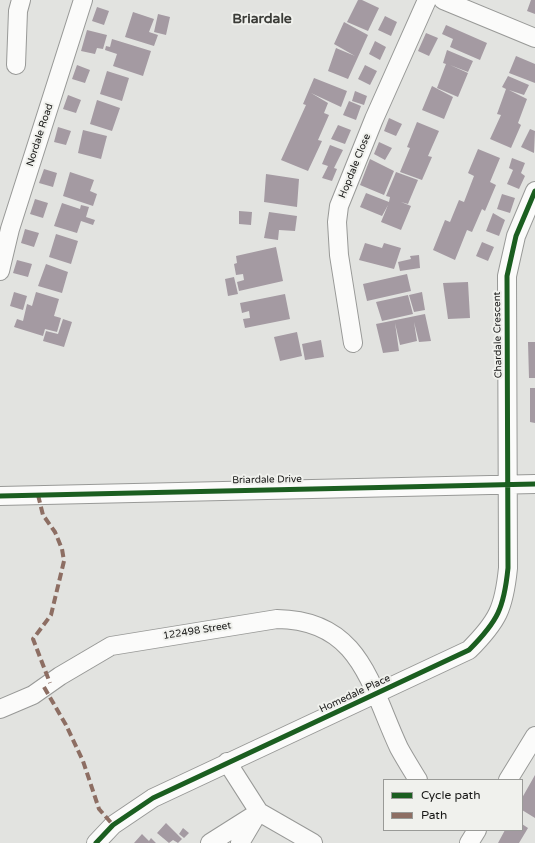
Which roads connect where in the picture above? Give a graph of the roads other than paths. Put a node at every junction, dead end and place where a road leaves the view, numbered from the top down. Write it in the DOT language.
graph roads {
  1 [pos="21,0"];
  2 [pos="83,0"];
  3 [pos="426,0"];
  4 [pos="443,0"];
  5 [pos="535,38"];
  6 [pos="16,66"];
  7 [pos="535,191"];
  8 [pos="0,271"];
  9 [pos="353,343"];
  10 [pos="509,484"];
  11 [pos="535,484"];
  12 [pos="0,496"];
  13 [pos="377,694"];
  14 [pos="0,709"];
  15 [pos="535,736"];
  16 [pos="227,762"];
  17 [pos="417,779"];
  18 [pos="509,779"];
  19 [pos="259,812"];
  20 [pos="476,831"];
  21 [pos="96,843"];
  22 [pos="210,843"];
  23 [pos="240,843"];
  24 [pos="313,843"];
  25 [pos="469,843"];
  1 -- 6 [label="street"];
  2 -- 8 [label="street, Nordale Road"];
  3 -- 9 [label="street, Hopdale Close"];
  4 -- 5 [label="street"];
  7 -- 10 [label="street, Chardale Crescent"];
  10 -- 11 [label="street, Briardale Drive"];
  10 -- 12 [label="street, Briardale Drive"];
  10 -- 13 [label="street, Homedale Place"];
  13 -- 14 [label="street, 122498 Street"];
  13 -- 16 [label="street, Homedale Place"];
  13 -- 17 [label="street, 122498 Street"];
  15 -- 18 [label="street"];
  16 -- 19 [label="street"];
  16 -- 21 [label="street, Homedale Place"];
  19 -- 22 [label="street"];
  19 -- 23 [label="street"];
  19 -- 24 [label="street"];
  20 -- 25 [label="street"];
}
